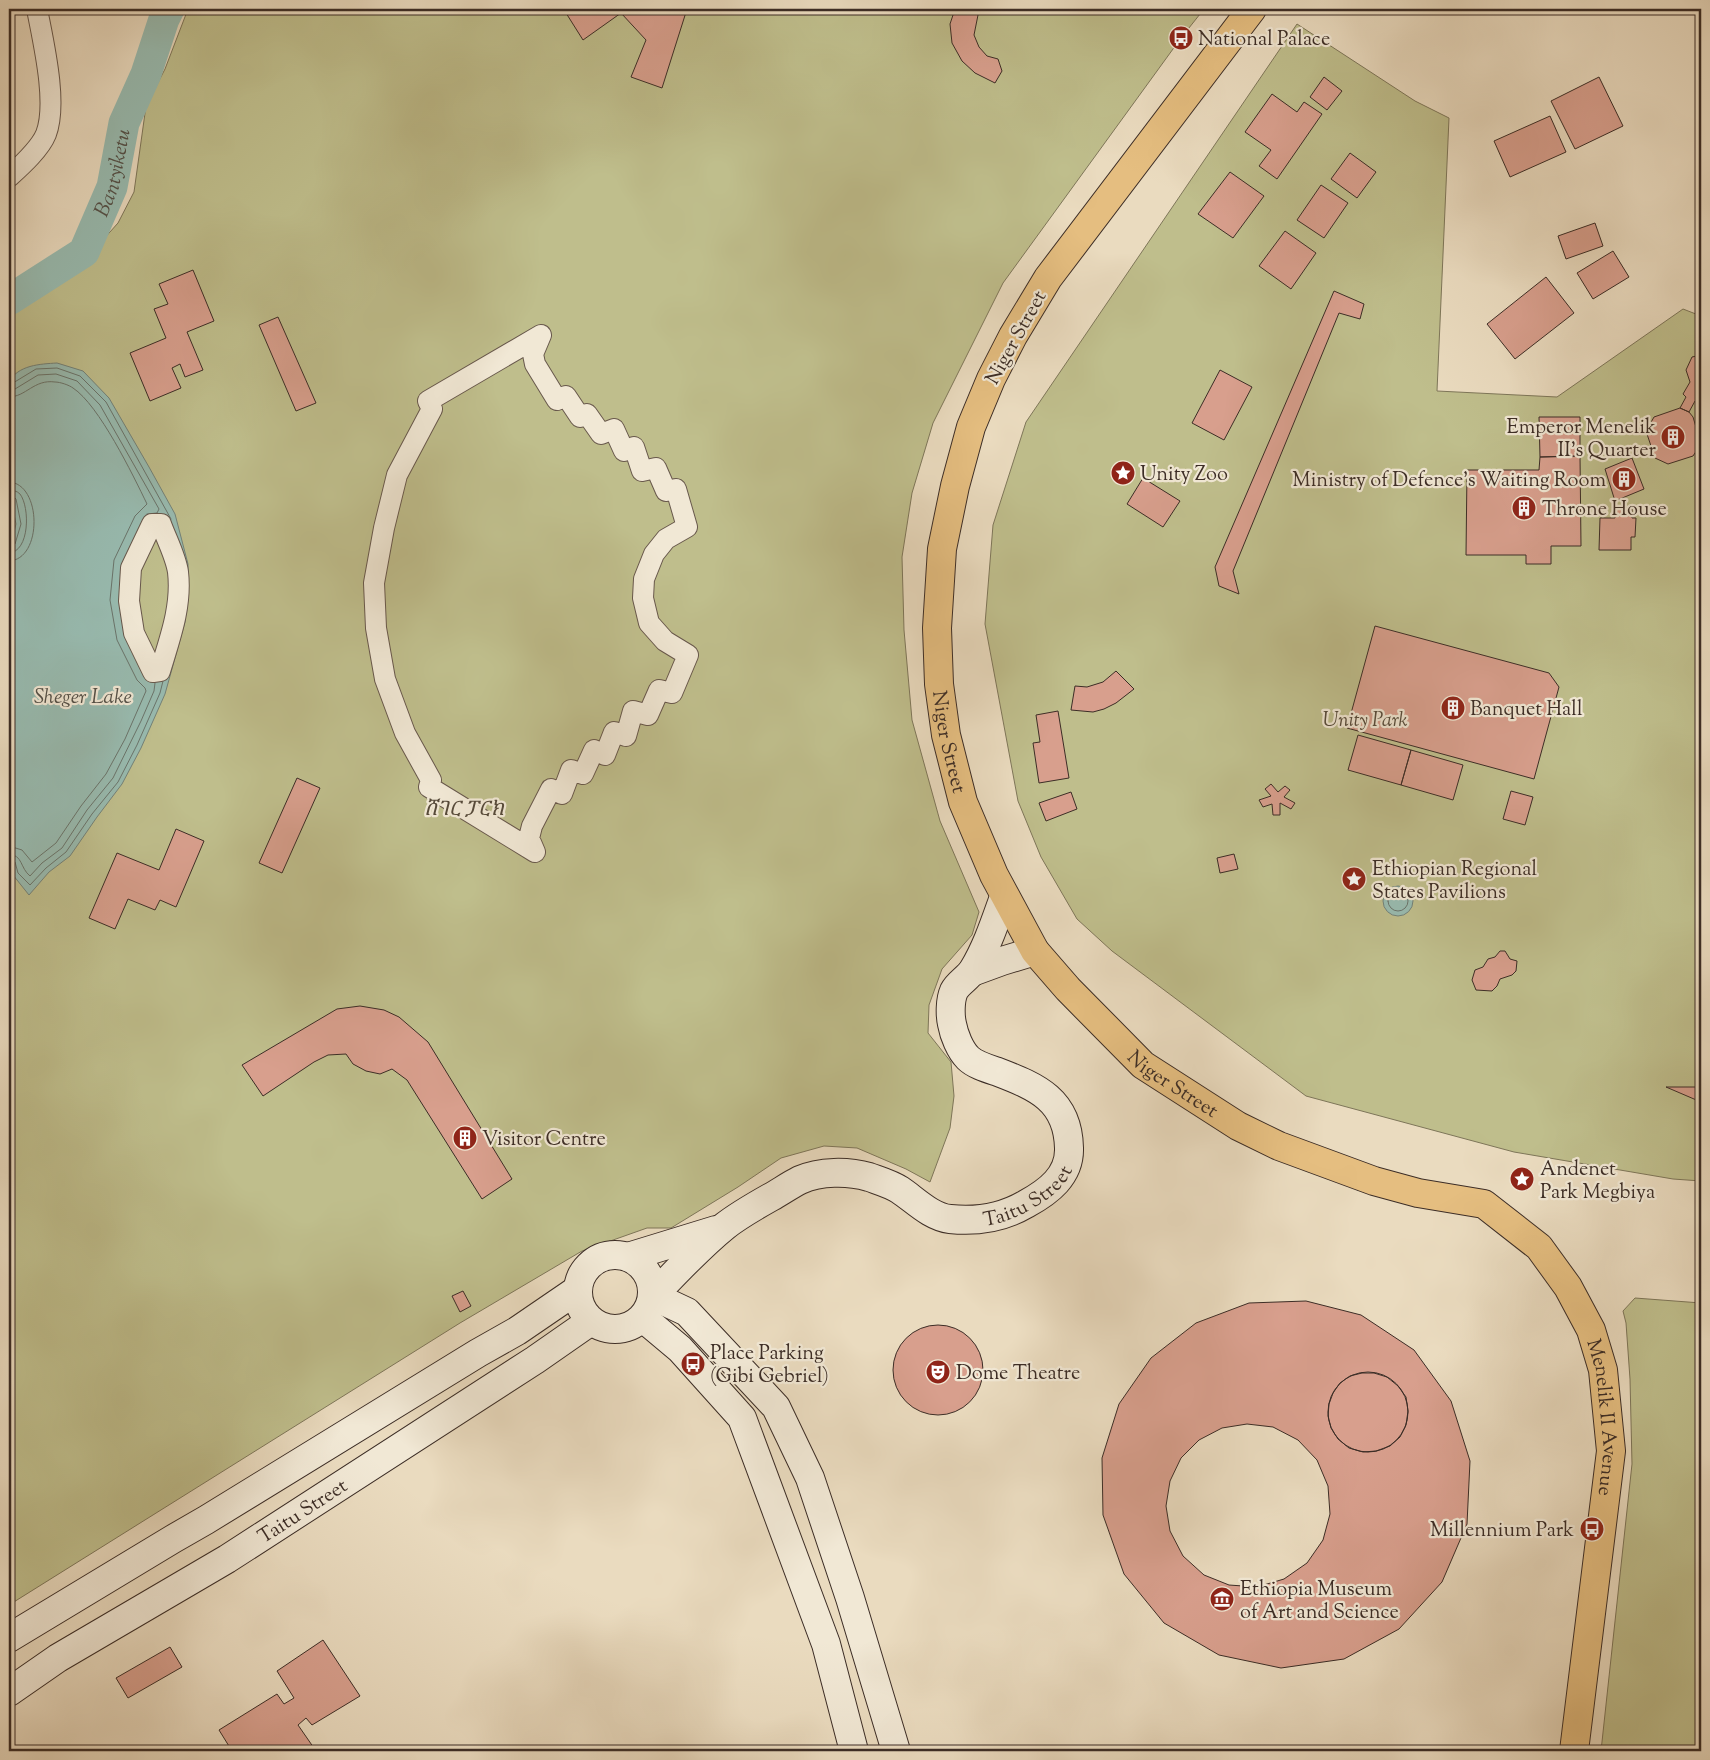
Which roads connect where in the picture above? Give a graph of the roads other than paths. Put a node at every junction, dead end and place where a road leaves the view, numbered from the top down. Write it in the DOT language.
graph roads {
  1 [pos="37,9"];
  2 [pos="1252,9"];
  3 [pos="9,178"];
  4 [pos="541,335"];
  5 [pos="152,524"];
  6 [pos="1004,897"];
  7 [pos="1035,952"];
  8 [pos="972,972"];
  9 [pos="724,1227"];
  10 [pos="1539,1247"];
  11 [pos="628,1257"];
  12 [pos="577,1290"];
  13 [pos="648,1307"];
  14 [pos="591,1321"];
  15 [pos="173,1539"];
  16 [pos="126,1568"];
  17 [pos="194,1577"];
  18 [pos="148,1605"];
  19 [pos="34,1623"];
  20 [pos="9,1638"];
  21 [pos="58,1658"];
  22 [pos="10,1689"];
  23 [pos="854,1751"];
  24 [pos="896,1751"];
  25 [pos="1574,1751"];
  1 -- 3 [label="street"];
  2 -- 6 [label="main road, Niger Street"];
  4 -- 4 [label="street"];
  5 -- 5 [label="street"];
  6 -- 7 [label="main road, Niger Street"];
  6 -- 8 [label="main road, Taitu Street"];
  7 -- 8 [label="main road"];
  7 -- 10 [label="main road, Niger Street"];
  8 -- 9 [label="main road, Taitu Street"];
  9 -- 11 [label="main road"];
  9 -- 13 [label="main road"];
  10 -- 25 [label="main road, Menelik II Avenue"];
  11 -- 12 [label="main road"];
  11 -- 13 [label="main road"];
  12 -- 14 [label="main road"];
  12 -- 15 [label="main road, Taitu Street"];
  13 -- 14 [label="main road"];
  13 -- 23 [label="main road"];
  13 -- 24 [label="main road"];
  14 -- 17 [label="main road, Taitu Street"];
  15 -- 16 [label="main road, Taitu Street"];
  15 -- 17 [label="main road"];
  16 -- 18 [label="main road"];
  16 -- 19 [label="main road, Taitu Street"];
  17 -- 18 [label="main road, Taitu Street"];
  18 -- 21 [label="main road, Taitu Street"];
  19 -- 20 [label="main road, Taitu Street"];
  19 -- 21 [label="main road"];
  21 -- 22 [label="main road, Taitu Street"];
}
